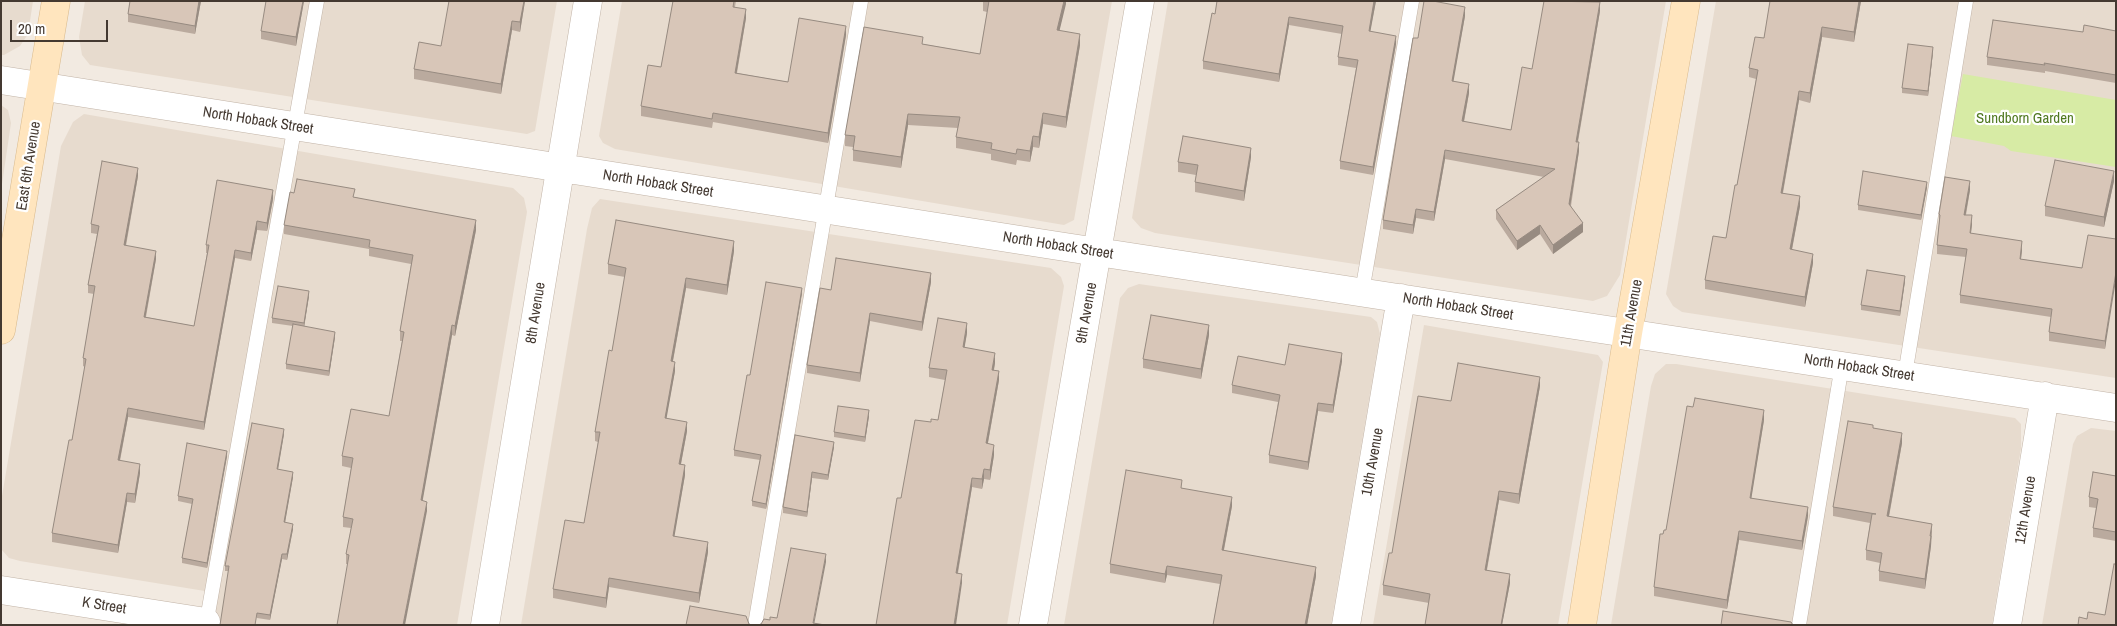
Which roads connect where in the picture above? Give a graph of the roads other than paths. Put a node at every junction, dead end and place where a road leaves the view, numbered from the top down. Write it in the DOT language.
graph roads {
  1 [pos="56,1"];
  2 [pos="317,1"];
  3 [pos="588,1"];
  4 [pos="861,1"];
  5 [pos="1140,1"];
  6 [pos="1412,1"];
  7 [pos="1686,1"];
  8 [pos="1966,1"];
  9 [pos="1,80"];
  10 [pos="42,87"];
  11 [pos="296,127"];
  12 [pos="560,169"];
  13 [pos="825,210"];
  14 [pos="1097,252"];
  15 [pos="1362,292"];
  16 [pos="1401,298"];
  17 [pos="1,330"];
  18 [pos="1628,333"];
  19 [pos="1842,365"];
  20 [pos="1905,375"];
  21 [pos="2045,396"];
  22 [pos="2116,408"];
  23 [pos="1,590"];
  24 [pos="206,623"];
  25 [pos="485,625"];
  26 [pos="755,625"];
  27 [pos="1033,625"];
  28 [pos="1346,625"];
  29 [pos="1582,625"];
  30 [pos="1799,625"];
  31 [pos="2007,625"];
  1 -- 10 [label="main road, East 6th Avenue"];
  2 -- 11 [label="lane"];
  3 -- 12 [label="street, 8th Avenue"];
  4 -- 13 [label="lane"];
  5 -- 14 [label="street, 9th Avenue"];
  6 -- 15 [label="lane"];
  7 -- 18 [label="main road, 11th Avenue"];
  8 -- 20 [label="lane"];
  9 -- 10 [label="street, North Hoback Street"];
  10 -- 11 [label="street, North Hoback Street"];
  10 -- 17 [label="main road, East 6th Avenue"];
  11 -- 12 [label="street, North Hoback Street"];
  11 -- 24 [label="lane"];
  12 -- 13 [label="street, North Hoback Street"];
  12 -- 25 [label="street, 8th Avenue"];
  13 -- 14 [label="street, North Hoback Street"];
  13 -- 26 [label="lane"];
  14 -- 15 [label="street, North Hoback Street"];
  14 -- 27 [label="street, 9th Avenue"];
  15 -- 16 [label="street, North Hoback Street"];
  16 -- 18 [label="street, North Hoback Street"];
  16 -- 28 [label="street, 10th Avenue"];
  18 -- 19 [label="street, North Hoback Street"];
  18 -- 29 [label="main road, 11th Avenue"];
  19 -- 20 [label="street, North Hoback Street"];
  19 -- 30 [label="lane"];
  20 -- 21 [label="street, North Hoback Street"];
  21 -- 22 [label="street, North Hoback Street"];
  21 -- 31 [label="street, 12th Avenue"];
  23 -- 24 [label="street, K Street"];
}
